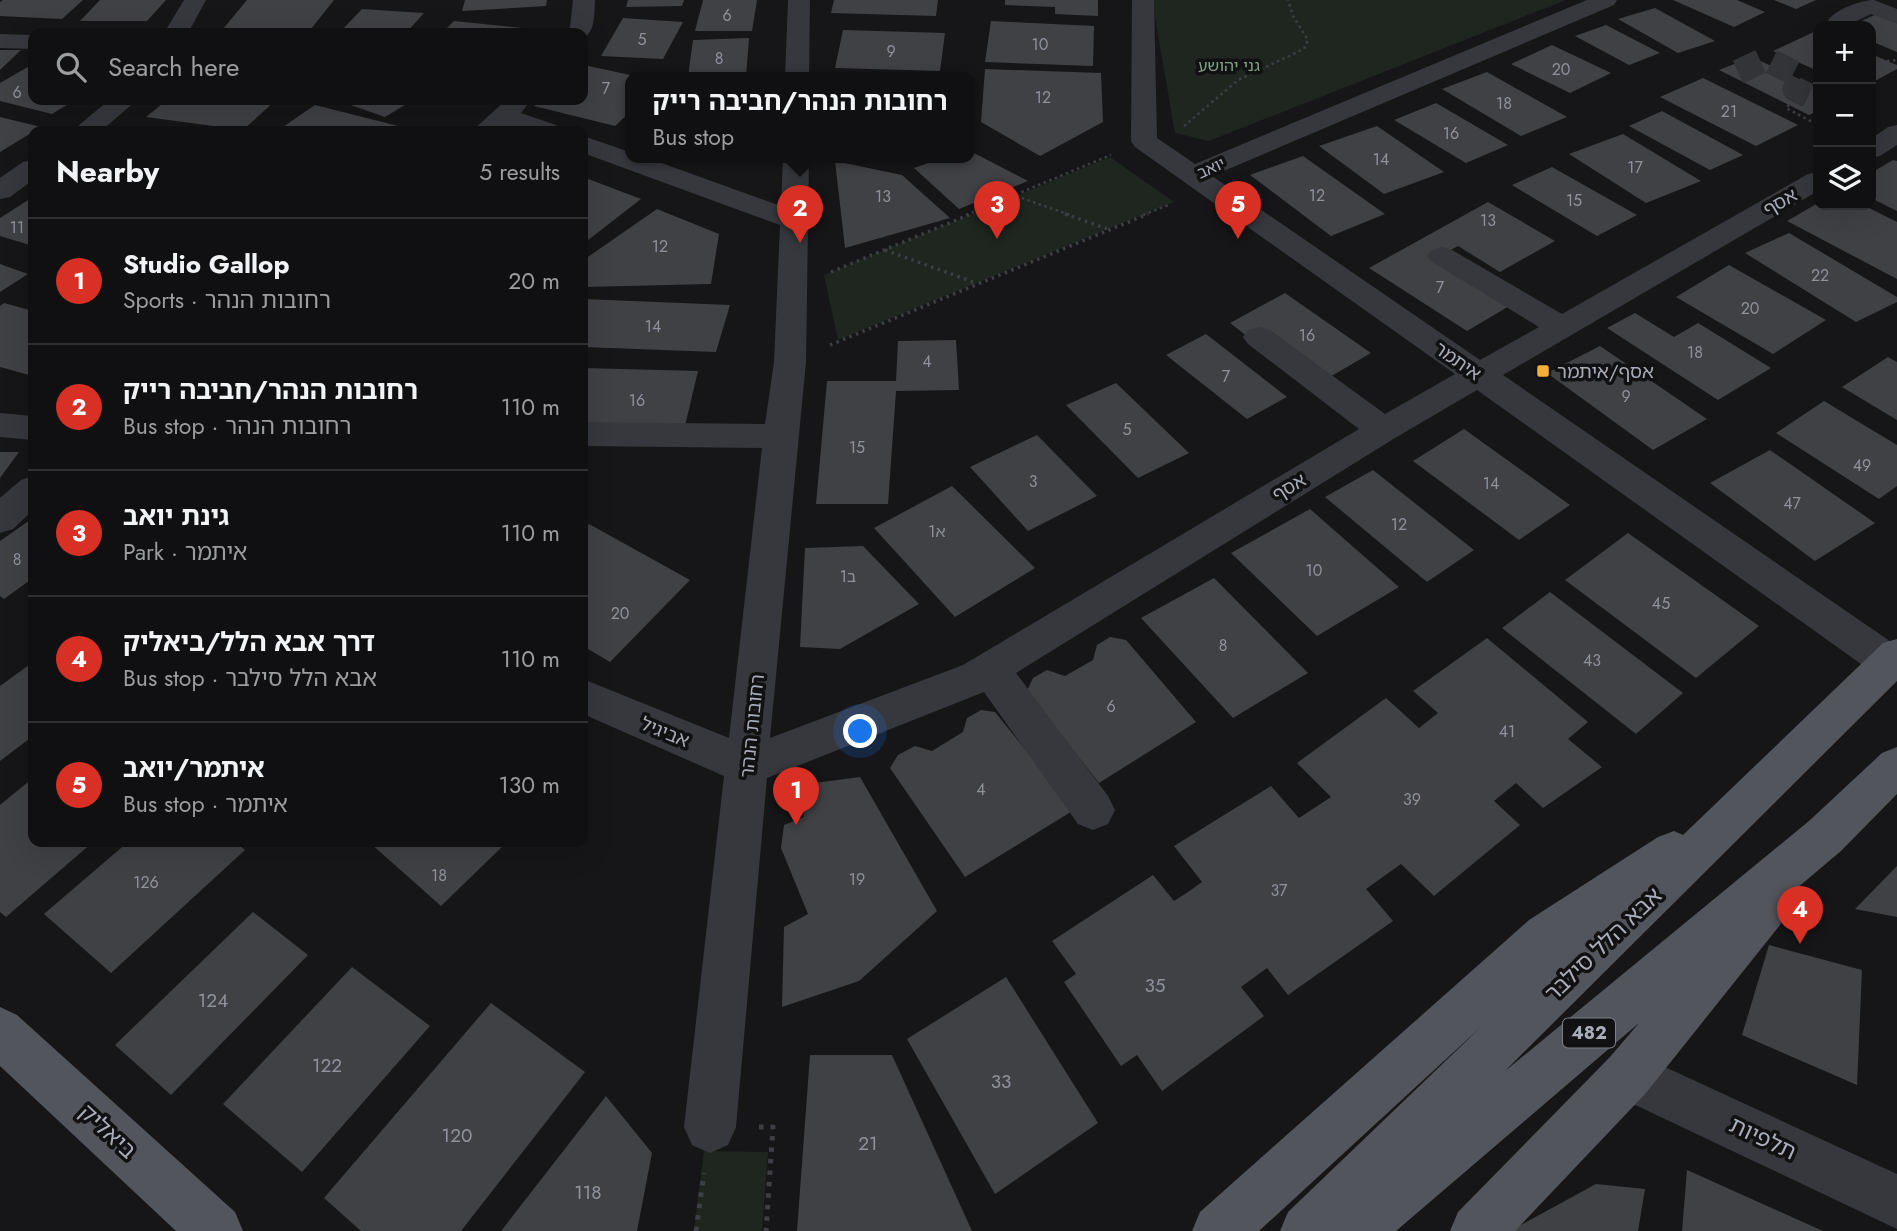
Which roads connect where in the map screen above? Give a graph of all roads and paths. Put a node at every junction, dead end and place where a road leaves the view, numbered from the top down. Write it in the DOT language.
graph roads {
  1 [pos="195,0"];
  2 [pos="584,0"];
  3 [pos="799,0"];
  4 [pos="1143,0"];
  5 [pos="1288,0"];
  6 [pos="1606,0"];
  7 [pos="1897,17"];
  8 [pos="1840,20"];
  9 [pos="179,28"];
  10 [pos="581,28"];
  11 [pos="0,41"];
  12 [pos="28,42"];
  13 [pos="1897,60"];
  14 [pos="1887,61"];
  15 [pos="797,72"];
  16 [pos="118,105"];
  17 [pos="1789,105"];
  18 [pos="503,116"];
  19 [pos="1813,122"];
  20 [pos="91,126"];
  21 [pos="532,126"];
  22 [pos="1144,134"];
  23 [pos="588,146"];
  24 [pos="625,159"];
  25 [pos="635,163"];
  26 [pos="796,163"];
  27 [pos="28,171"];
  28 [pos="1192,175"];
  29 [pos="1813,183"];
  30 [pos="0,191"];
  31 [pos="1015,196"];
  32 [pos="795,221"];
  33 [pos="1108,229"];
  34 [pos="885,250"];
  35 [pos="1442,256"];
  36 [pos="793,274"];
  37 [pos="976,283"];
  38 [pos="1562,327"];
  39 [pos="1259,337"];
  40 [pos="790,362"];
  41 [pos="1478,375"];
  42 [pos="0,425"];
  43 [pos="28,428"];
  44 [pos="1383,430"];
  45 [pos="588,434"];
  46 [pos="779,436"];
  47 [pos="28,494"];
  48 [pos="0,519"];
  49 [pos="1893,659"];
  50 [pos="990,669"];
  51 [pos="588,698"];
  52 [pos="748,766"];
  53 [pos="1897,766"];
  54 [pos="1748,803"];
  55 [pos="1093,810"];
  56 [pos="1825,836"];
  57 [pos="0,1032"];
  58 [pos="1628,1075"];
  59 [pos="710,1127"];
  60 [pos="1897,1202"];
  61 [pos="216,1231"];
  62 [pos="696,1231"];
  63 [pos="766,1231"];
  64 [pos="1219,1231"];
  65 [pos="1307,1231"];
  66 [pos="1354,1231"];
  67 [pos="1477,1231"];
  1 -- 9 [label="street"];
  2 -- 10 [label="street"];
  3 -- 15 [label="street"];
  4 -- 22 [label="street"];
  5 -- 22 [label="path"];
  6 -- 28 [label="street, יואב"];
  7 -- 8 [label="street"];
  11 -- 12 [label="street"];
  13 -- 14 [label="path"];
  16 -- 20 [label="street"];
  17 -- 19 [label="path"];
  18 -- 21 [label="street"];
  22 -- 28 [label="street, איתמר"];
  22 -- 31 [label="path"];
  23 -- 24 [label="street"];
  25 -- 32 [label="street"];
  26 -- 32 [label="street, רחובות הנהר"];
  27 -- 30 [label="street"];
  28 -- 40 [label="path, יואב"];
  28 -- 41 [label="street, איתמר"];
  29 -- 38 [label="street, אסף"];
  31 -- 33 [label="path"];
  31 -- 34 [label="path"];
  32 -- 36 [label="street, רחובות הנהר"];
  34 -- 36 [label="path"];
  34 -- 37 [label="path"];
  35 -- 38 [label="street"];
  36 -- 40 [label="street, רחובות הנהר"];
  38 -- 41 [label="street, אסף"];
  39 -- 44 [label="street"];
  40 -- 46 [label="street, רחובות הנהר"];
  41 -- 44 [label="street, אסף"];
  41 -- 49 [label="street, איתמר"];
  42 -- 43 [label="street"];
  44 -- 50 [label="street, אסף"];
  45 -- 46 [label="street"];
  46 -- 52 [label="street, רחובות הנהר"];
  47 -- 48 [label="street"];
  49 -- 54 [label="main road, אבא הלל סילבר / 482"];
  50 -- 52 [label="street, אסף"];
  50 -- 55 [label="street"];
  51 -- 52 [label="street, אביגיל"];
  52 -- 59 [label="street, רחובות הנהר"];
  53 -- 56 [label="main road, 482"];
  54 -- 64 [label="main road"];
  54 -- 65 [label="main road, אבא הלל סילבר / 482"];
  56 -- 58 [label="main road"];
  56 -- 66 [label="main road, 482"];
  57 -- 61 [label="main road, ביאליק"];
  58 -- 60 [label="street, תלפיות"];
  58 -- 67 [label="main road"];
  59 -- 62 [label="path"];
  59 -- 63 [label="path"];
}
